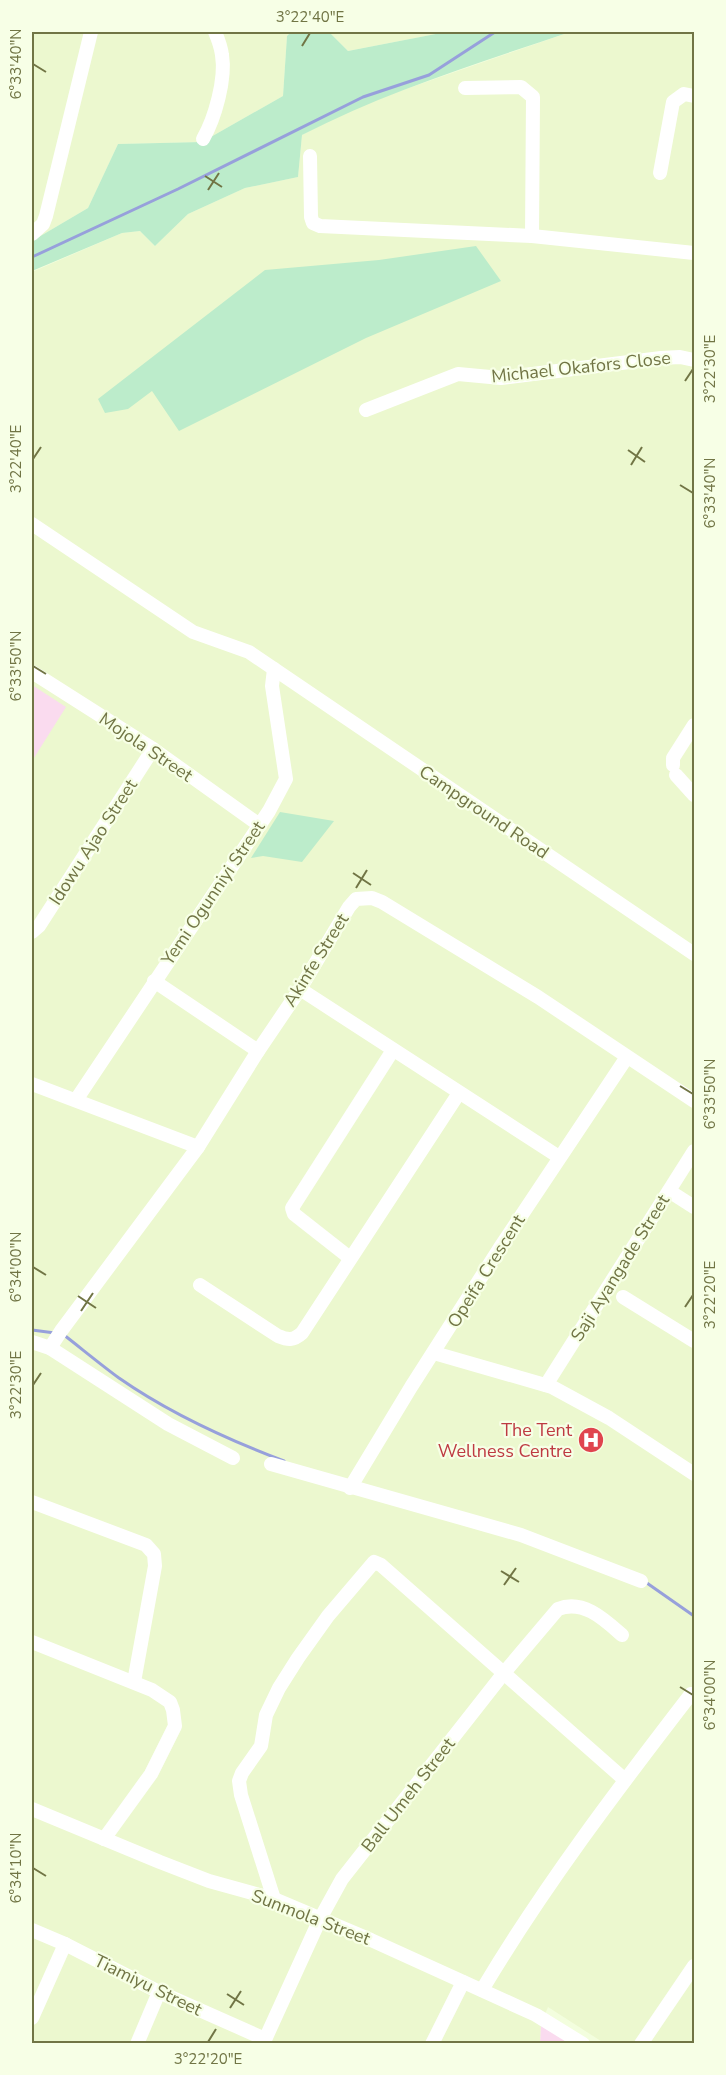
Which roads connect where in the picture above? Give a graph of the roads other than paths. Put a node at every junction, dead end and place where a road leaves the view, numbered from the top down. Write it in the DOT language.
graph roads {
  1 [pos="91,32"];
  2 [pos="215,32"];
  3 [pos="465,88"];
  4 [pos="694,96"];
  5 [pos="203,139"];
  6 [pos="310,156"];
  7 [pos="660,173"];
  8 [pos="32,234"];
  9 [pos="532,236"];
  10 [pos="694,253"];
  11 [pos="694,360"];
  12 [pos="366,410"];
  13 [pos="32,524"];
  14 [pos="274,669"];
  15 [pos="32,672"];
  16 [pos="694,725"];
  17 [pos="153,749"];
  18 [pos="694,795"];
  19 [pos="258,824"];
  20 [pos="32,932"];
  21 [pos="694,954"];
  22 [pos="154,981"];
  23 [pos="300,989"];
  24 [pos="393,1050"];
  25 [pos="258,1051"];
  26 [pos="627,1057"];
  27 [pos="32,1084"];
  28 [pos="459,1093"];
  29 [pos="76,1100"];
  30 [pos="694,1101"];
  31 [pos="198,1147"];
  32 [pos="694,1151"];
  33 [pos="559,1157"];
  34 [pos="669,1191"];
  35 [pos="694,1207"];
  36 [pos="350,1258"];
  37 [pos="200,1285"];
  38 [pos="623,1297"];
  39 [pos="55,1340"];
  40 [pos="694,1341"];
  41 [pos="32,1342"];
  42 [pos="434,1353"];
  43 [pos="546,1384"];
  44 [pos="233,1458"];
  45 [pos="271,1464"];
  46 [pos="694,1474"];
  47 [pos="352,1484"];
  48 [pos="32,1502"];
  49 [pos="642,1581"];
  50 [pos="622,1635"];
  51 [pos="32,1642"];
  52 [pos="503,1674"];
  53 [pos="134,1683"];
  54 [pos="691,1694"];
  55 [pos="625,1780"];
  56 [pos="32,1809"];
  57 [pos="104,1839"];
  58 [pos="274,1899"];
  59 [pos="320,1919"];
  60 [pos="32,1930"];
  61 [pos="65,1944"];
  62 [pos="694,1966"];
  63 [pos="463,1982"];
  64 [pos="482,1990"];
  65 [pos="159,1992"];
  66 [pos="32,2018"];
  67 [pos="264,2041"];
  68 [pos="136,2043"];
  69 [pos="432,2043"];
  70 [pos="583,2043"];
  71 [pos="641,2043"];
  1 -- 8 [label="street"];
  2 -- 5 [label="street"];
  3 -- 9 [label="street"];
  4 -- 7 [label="street"];
  6 -- 9 [label="street"];
  9 -- 10 [label="street"];
  11 -- 12 [label="street, Michael Okafors Close"];
  13 -- 14 [label="street, Campground Road"];
  14 -- 19 [label="street, Yemi Ogunniyi Street"];
  14 -- 21 [label="street, Campground Road"];
  15 -- 17 [label="street, Mojola Street"];
  16 -- 18 [label="street"];
  17 -- 19 [label="street, Mojola Street"];
  17 -- 20 [label="street, Idowu Ajao Street"];
  19 -- 22 [label="street, Yemi Ogunniyi Street"];
  22 -- 25 [label="street"];
  22 -- 29 [label="street, Yemi Ogunniyi Street"];
  23 -- 24 [label="street"];
  23 -- 25 [label="street, Akinfe Street"];
  23 -- 26 [label="street, Akinfe Street"];
  24 -- 28 [label="street"];
  24 -- 36 [label="street"];
  25 -- 31 [label="street, Akinfe Street"];
  26 -- 30 [label="street, Akinfe Street"];
  26 -- 33 [label="street, Opeifa Crescent"];
  27 -- 29 [label="street"];
  28 -- 33 [label="street"];
  28 -- 36 [label="street"];
  29 -- 31 [label="street"];
  31 -- 39 [label="street, Akinfe Street"];
  32 -- 34 [label="street, Saji Ayangade Street"];
  33 -- 42 [label="street, Opeifa Crescent"];
  34 -- 35 [label="street"];
  34 -- 43 [label="street, Saji Ayangade Street"];
  36 -- 37 [label="street"];
  38 -- 40 [label="street"];
  39 -- 41 [label="street"];
  39 -- 44 [label="street"];
  42 -- 43 [label="street"];
  42 -- 47 [label="street, Opeifa Crescent"];
  43 -- 46 [label="street"];
  45 -- 47 [label="street"];
  47 -- 49 [label="street"];
  48 -- 53 [label="street"];
  50 -- 52 [label="street, Ball Umeh Street"];
  51 -- 53 [label="street"];
  52 -- 55 [label="street"];
  52 -- 58 [label="street"];
  52 -- 59 [label="street, Ball Umeh Street"];
  53 -- 57 [label="street"];
  54 -- 55 [label="street"];
  55 -- 64 [label="street"];
  56 -- 57 [label="street, Sunmola Street"];
  57 -- 58 [label="street, Sunmola Street"];
  58 -- 59 [label="street, Sunmola Street"];
  59 -- 63 [label="street, Sunmola Street"];
  59 -- 67 [label="street, Ball Umeh Street"];
  60 -- 61 [label="street, Tiamiyu Street"];
  61 -- 65 [label="street, Tiamiyu Street"];
  61 -- 66 [label="street"];
  62 -- 71 [label="street"];
  63 -- 64 [label="street, Sunmola Street"];
  63 -- 69 [label="street"];
  64 -- 70 [label="street, Sunmola Street"];
  65 -- 67 [label="street, Tiamiyu Street"];
  65 -- 68 [label="street"];
}
